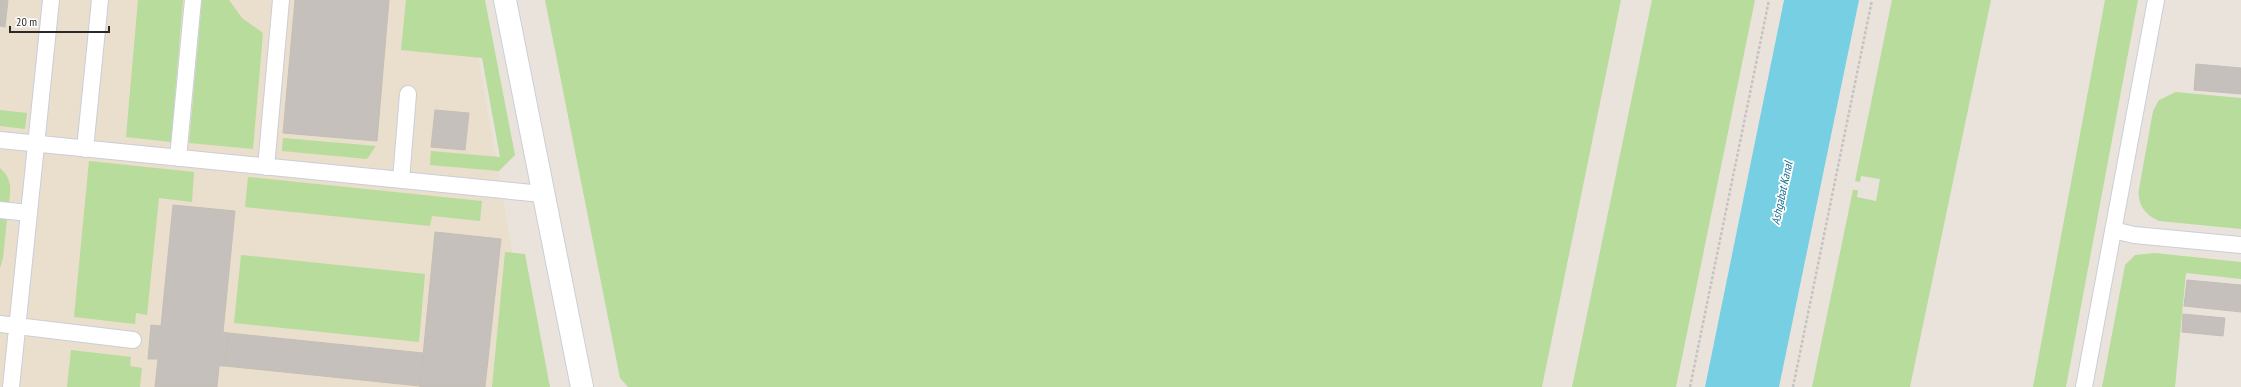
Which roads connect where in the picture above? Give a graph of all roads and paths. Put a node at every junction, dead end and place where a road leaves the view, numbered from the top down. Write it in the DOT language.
graph roads {
  1 [pos="51,0"];
  2 [pos="100,0"];
  3 [pos="193,0"];
  4 [pos="281,0"];
  5 [pos="505,0"];
  6 [pos="1769,0"];
  7 [pos="1872,0"];
  8 [pos="2156,0"];
  9 [pos="408,94"];
  10 [pos="0,140"];
  11 [pos="36,144"];
  12 [pos="85,149"];
  13 [pos="178,158"];
  14 [pos="266,167"];
  15 [pos="401,180"];
  16 [pos="542,194"];
  17 [pos="0,210"];
  18 [pos="29,214"];
  19 [pos="2113,230"];
  20 [pos="2241,245"];
  21 [pos="0,324"];
  22 [pos="17,326"];
  23 [pos="133,340"];
  24 [pos="11,387"];
  25 [pos="582,387"];
  26 [pos="1690,387"];
  27 [pos="1793,387"];
  28 [pos="2084,387"];
  1 -- 11 [label="lane"];
  2 -- 12 [label="lane"];
  3 -- 13 [label="lane"];
  4 -- 14 [label="lane"];
  5 -- 16 [label="street"];
  6 -- 26 [label="path"];
  7 -- 27 [label="path"];
  8 -- 19 [label="lane"];
  9 -- 15 [label="lane"];
  10 -- 11 [label="lane"];
  11 -- 12 [label="lane"];
  11 -- 18 [label="lane"];
  12 -- 13 [label="lane"];
  13 -- 14 [label="lane"];
  14 -- 15 [label="lane"];
  15 -- 16 [label="lane"];
  16 -- 25 [label="street"];
  17 -- 18 [label="lane"];
  18 -- 22 [label="lane"];
  19 -- 20 [label="lane"];
  19 -- 28 [label="lane"];
  21 -- 22 [label="lane"];
  22 -- 23 [label="lane"];
  22 -- 24 [label="lane"];
}
